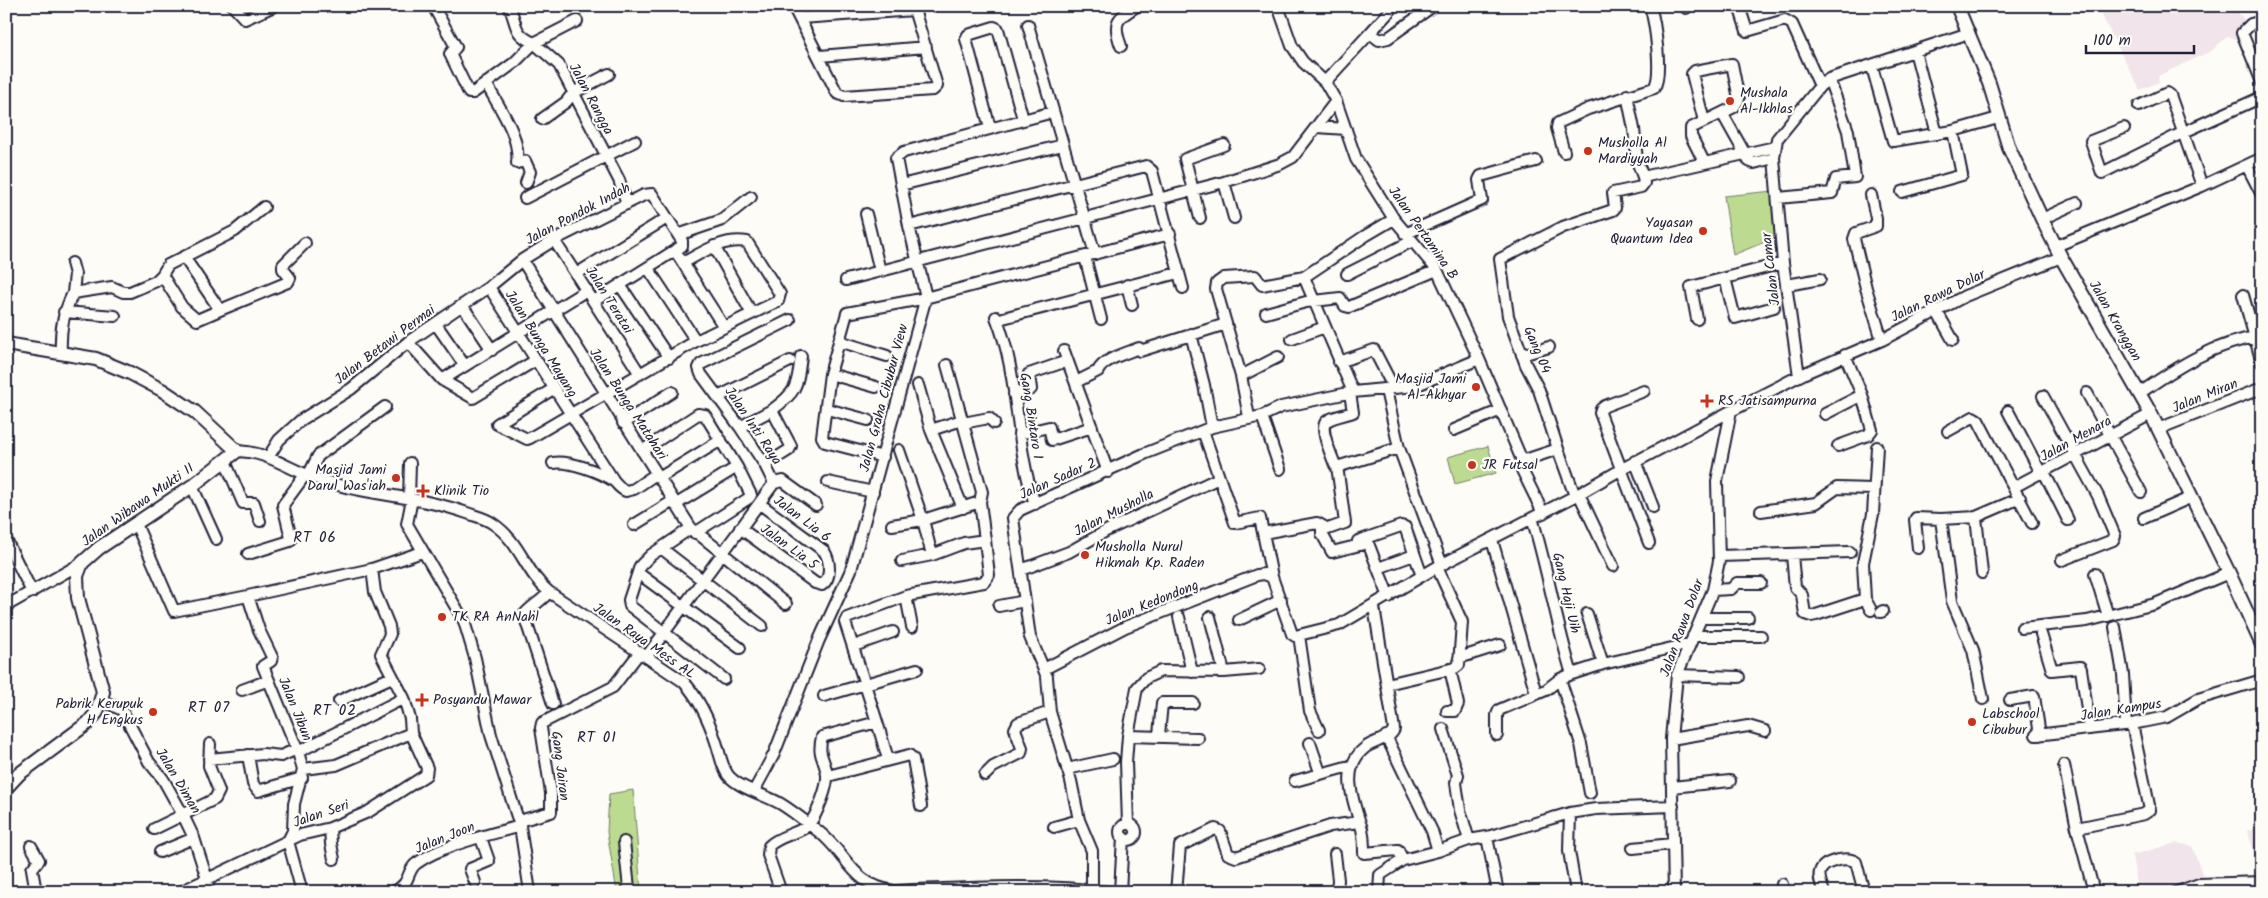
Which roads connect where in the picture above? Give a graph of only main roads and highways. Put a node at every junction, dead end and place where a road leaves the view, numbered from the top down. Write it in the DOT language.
graph roads {
  1 [pos="1957,6"];
  2 [pos="6,344"];
  3 [pos="2262,645"];
  4 [pos="6,788"];
  1 -- 3 [label="main road, Jalan Kranggan"];
  2 -- 4 [label="main road, Jalan Wibawa Mukti II"];
}
